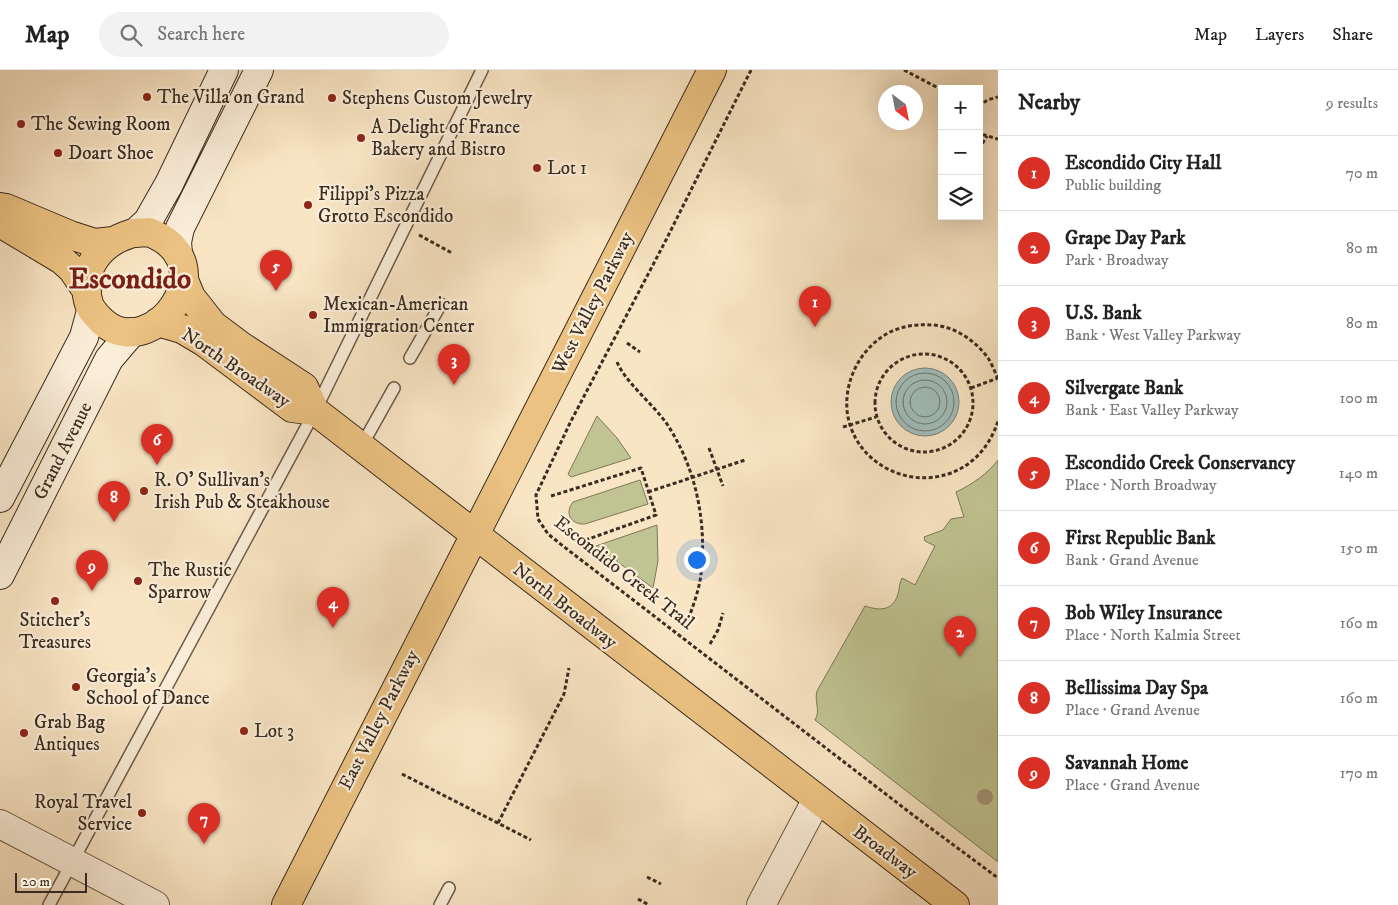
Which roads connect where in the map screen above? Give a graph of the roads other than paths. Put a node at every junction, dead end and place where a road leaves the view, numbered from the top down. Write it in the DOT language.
graph roads {
  1 [pos="224,70"];
  2 [pos="259,70"];
  3 [pos="482,70"];
  4 [pos="712,70"];
  5 [pos="0,208"];
  6 [pos="0,223"];
  7 [pos="124,237"];
  8 [pos="181,267"];
  9 [pos="89,301"];
  10 [pos="441,304"];
  11 [pos="158,322"];
  12 [pos="132,332"];
  13 [pos="410,358"];
  14 [pos="394,388"];
  15 [pos="315,411"];
  16 [pos="361,447"];
  17 [pos="0,498"];
  18 [pos="474,535"];
  19 [pos="0,576"];
  20 [pos="816,799"];
  21 [pos="0,824"];
  22 [pos="72,862"];
  23 [pos="449,888"];
  24 [pos="49,905"];
  25 [pos="155,905"];
  26 [pos="286,905"];
  27 [pos="440,905"];
  28 [pos="761,905"];
  29 [pos="955,905"];
  1 -- 7 [label="main road, Grand Avenue"];
  2 -- 8 [label="main road, Grand Avenue"];
  3 -- 15 [label="lane"];
  4 -- 18 [label="main road, West Valley Parkway"];
  5 -- 7 [label="main road"];
  6 -- 9 [label="main road"];
  7 -- 8 [label="main road"];
  7 -- 9 [label="main road, Grand Avenue"];
  8 -- 11 [label="main road, Grand Avenue"];
  8 -- 15 [label="main road, North Broadway"];
  9 -- 12 [label="main road"];
  9 -- 17 [label="main road, Grand Avenue"];
  10 -- 13 [label="lane"];
  11 -- 12 [label="main road, Grand Avenue"];
  11 -- 15 [label="main road, North Broadway"];
  12 -- 19 [label="main road, Grand Avenue"];
  14 -- 16 [label="lane"];
  15 -- 16 [label="main road, North Broadway"];
  15 -- 22 [label="lane"];
  16 -- 18 [label="main road, North Broadway"];
  18 -- 20 [label="main road, North Broadway"];
  18 -- 26 [label="main road, East Valley Parkway"];
  20 -- 28 [label="main road"];
  20 -- 29 [label="main road, Broadway"];
  21 -- 22 [label="main road"];
  22 -- 24 [label="lane"];
  22 -- 25 [label="main road"];
  23 -- 27 [label="lane"];
}
